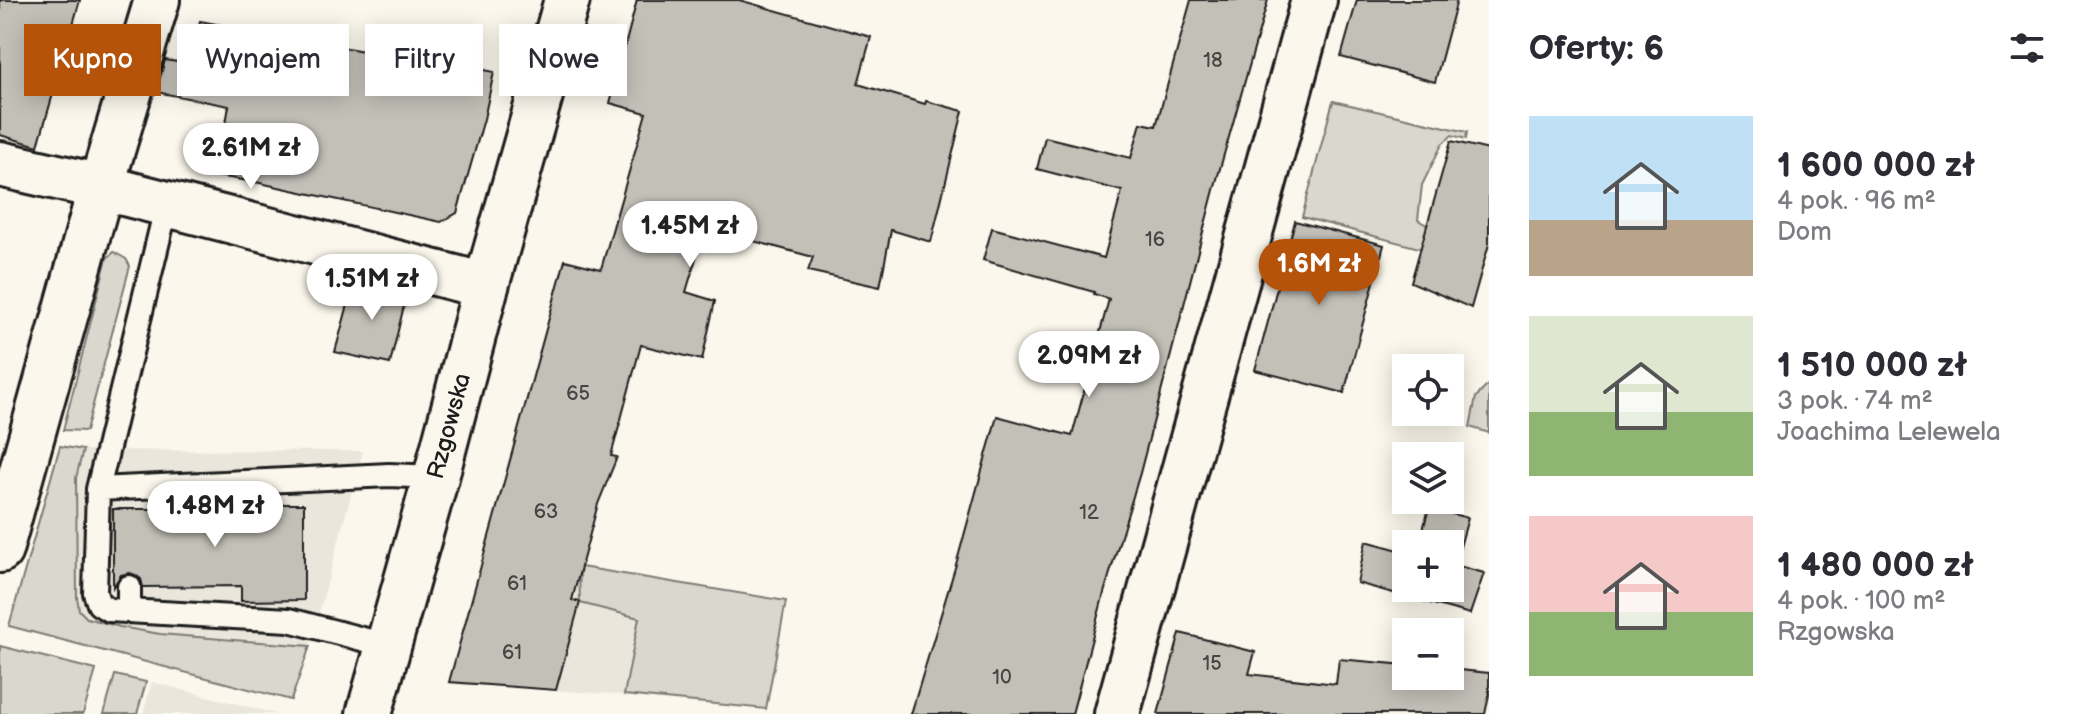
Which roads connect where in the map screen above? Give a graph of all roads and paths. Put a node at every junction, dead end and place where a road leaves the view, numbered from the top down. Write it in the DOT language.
graph roads {
  1 [pos="157,0"];
  2 [pos="567,0"];
  3 [pos="1314,0"];
  4 [pos="0,164"];
  5 [pos="101,187"];
  6 [pos="167,204"];
  7 [pos="486,286"];
  8 [pos="436,477"];
  9 [pos="98,489"];
  10 [pos="0,550"];
  11 [pos="129,587"];
  12 [pos="129,611"];
  13 [pos="389,646"];
  14 [pos="369,714"];
  15 [pos="1117,714"];
  1 -- 5 [label="street"];
  2 -- 7 [label="street, Rzgowska"];
  3 -- 15 [label="street"];
  4 -- 5 [label="street"];
  5 -- 6 [label="street"];
  5 -- 10 [label="street"];
  6 -- 7 [label="street"];
  6 -- 9 [label="lane"];
  7 -- 8 [label="street, Rzgowska"];
  8 -- 9 [label="lane"];
  8 -- 13 [label="street, Rzgowska"];
  9 -- 12 [label="lane"];
  11 -- 12 [label="lane"];
  12 -- 13 [label="lane"];
  13 -- 14 [label="street, Rzgowska"];
}
